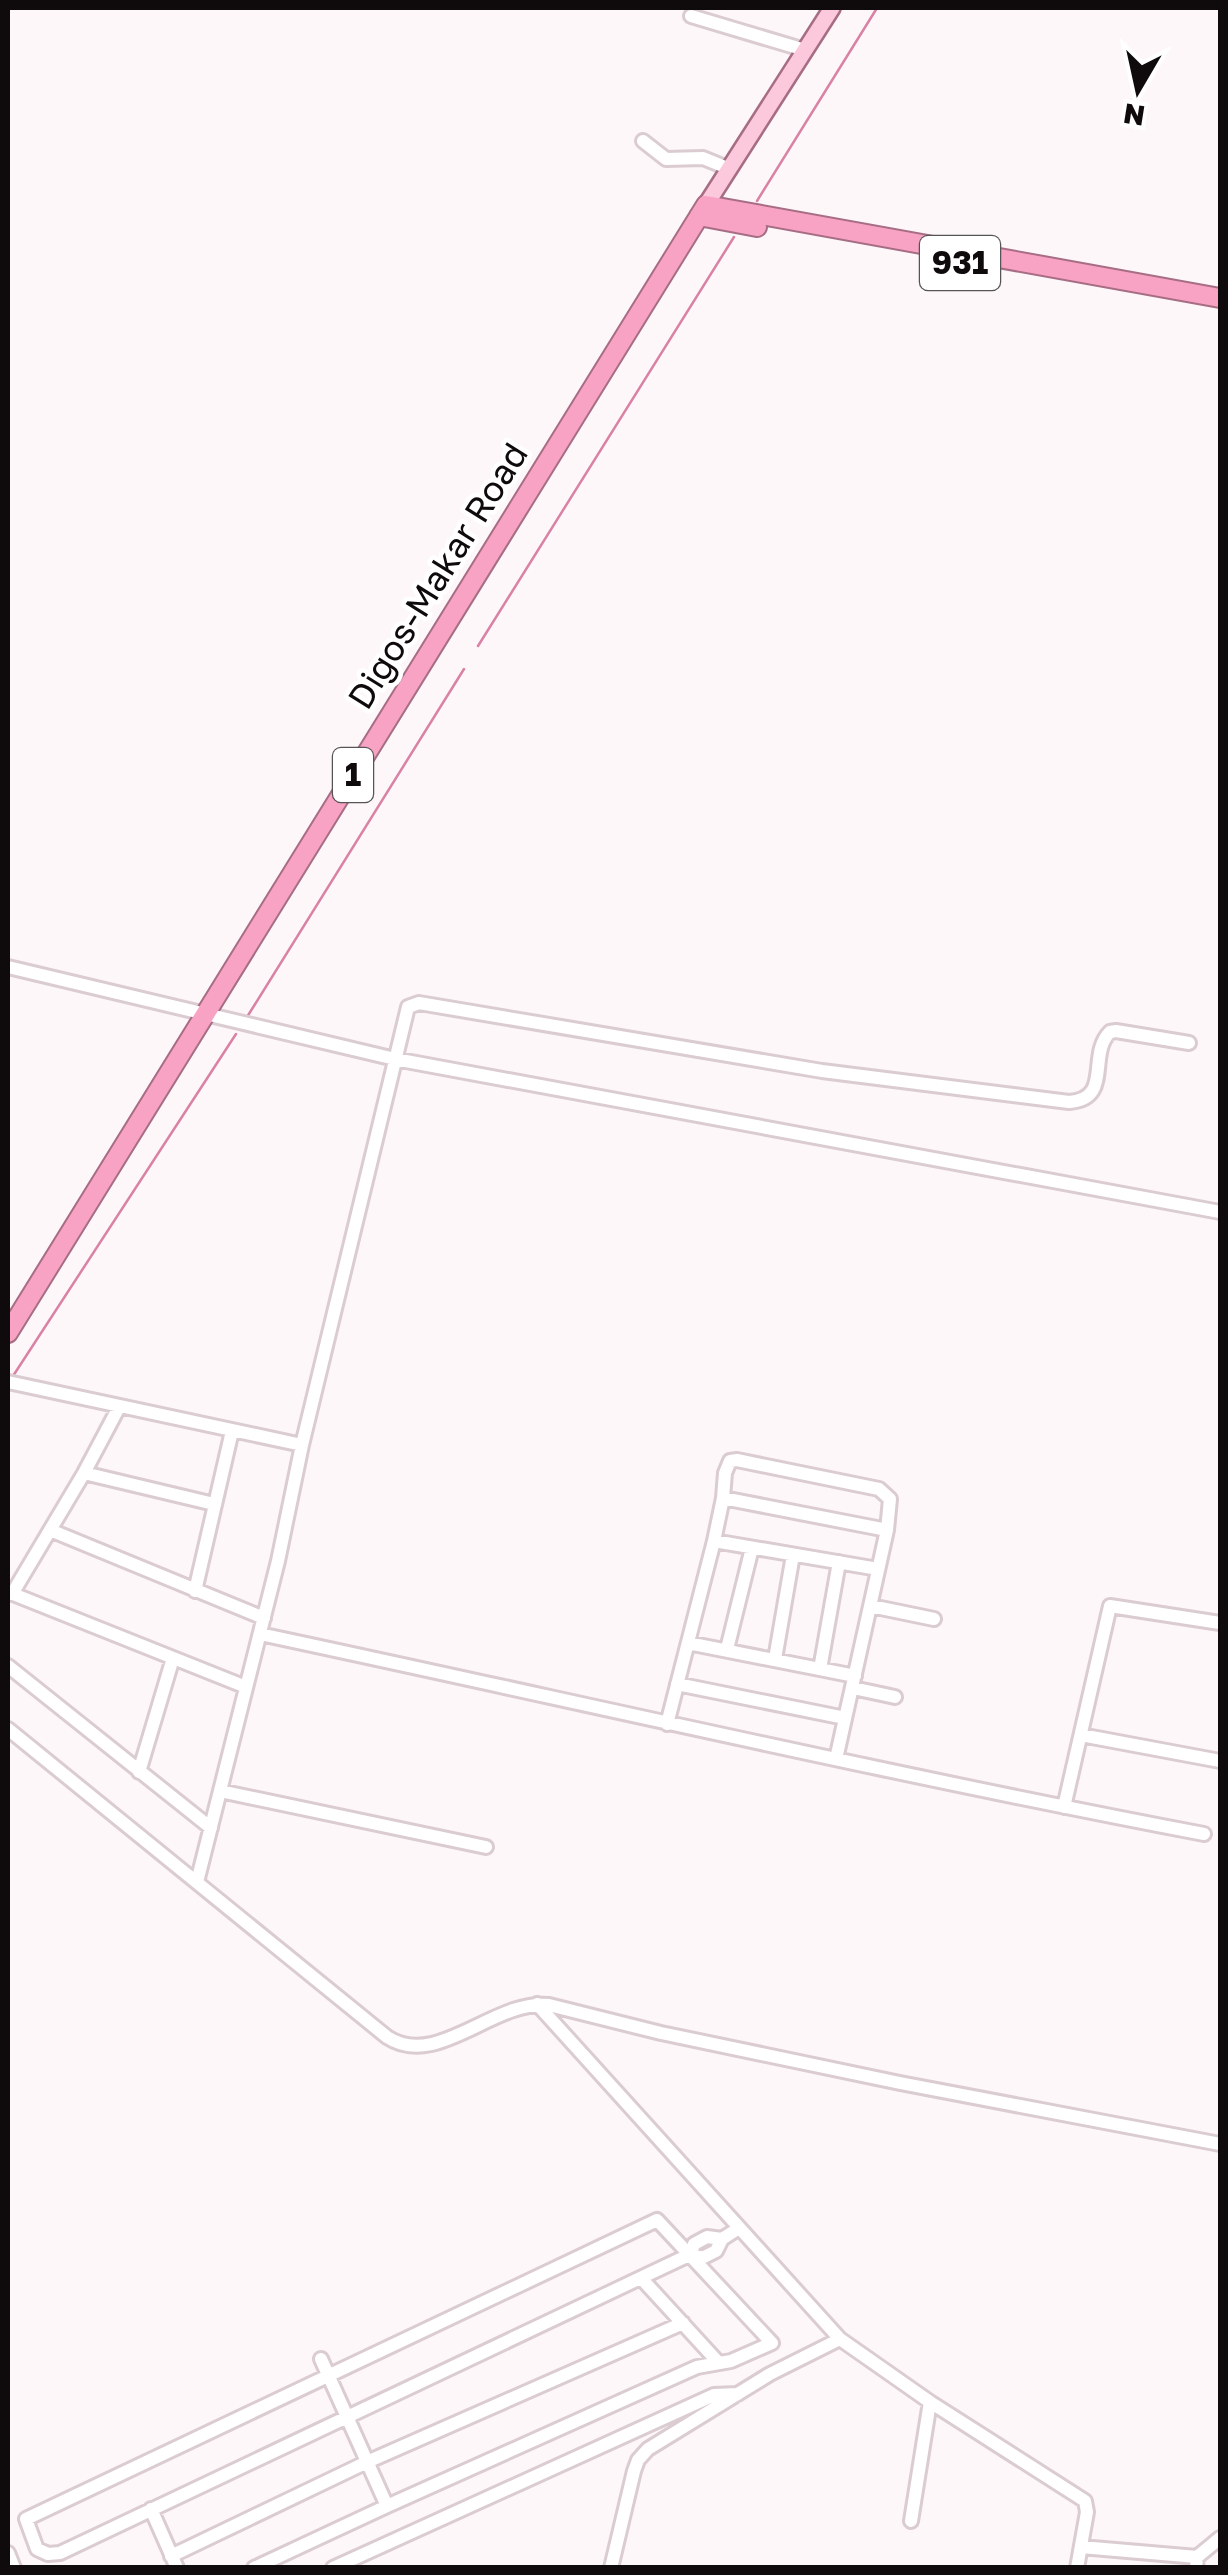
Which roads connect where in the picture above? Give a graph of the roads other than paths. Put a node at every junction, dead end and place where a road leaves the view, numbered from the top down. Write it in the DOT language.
graph roads {
  1 [pos="832,8"];
  2 [pos="691,16"];
  3 [pos="805,50"];
  4 [pos="643,141"];
  5 [pos="730,169"];
  6 [pos="702,211"];
  7 [pos="1220,298"];
  8 [pos="1220,311"];
  9 [pos="8,966"];
  10 [pos="206,1014"];
  11 [pos="1189,1042"];
  12 [pos="395,1058"];
  13 [pos="1220,1212"];
  14 [pos="8,1333"];
  15 [pos="8,1382"];
  16 [pos="119,1407"];
  17 [pos="232,1431"];
  18 [pos="302,1445"];
  19 [pos="84,1474"];
  20 [pos="723,1498"];
  21 [pos="214,1504"];
  22 [pos="50,1530"];
  23 [pos="888,1530"];
  24 [pos="714,1541"];
  25 [pos="752,1548"];
  26 [pos="793,1555"];
  27 [pos="839,1562"];
  28 [pos="878,1569"];
  29 [pos="195,1591"];
  30 [pos="10,1593"];
  31 [pos="870,1606"];
  32 [pos="264,1618"];
  33 [pos="934,1619"];
  34 [pos="1220,1623"];
  35 [pos="260,1634"];
  36 [pos="688,1643"];
  37 [pos="726,1649"];
  38 [pos="173,1658"];
  39 [pos="775,1659"];
  40 [pos="8,1666"];
  41 [pos="820,1669"];
  42 [pos="854,1682"];
  43 [pos="677,1684"];
  44 [pos="246,1687"];
  45 [pos="895,1697"];
  46 [pos="845,1718"];
  47 [pos="667,1724"];
  48 [pos="8,1729"];
  49 [pos="1081,1735"];
  50 [pos="836,1759"];
  51 [pos="1220,1761"];
  52 [pos="139,1772"];
  53 [pos="220,1792"];
  54 [pos="1064,1808"];
  55 [pos="211,1828"];
  56 [pos="1204,1834"];
  57 [pos="486,1847"];
  58 [pos="198,1882"];
  59 [pos="537,2004"];
  60 [pos="1220,2144"];
  61 [pos="739,2228"];
  62 [pos="691,2254"];
  63 [pos="641,2278"];
  64 [pos="683,2323"];
  65 [pos="840,2338"];
  66 [pos="321,2359"];
  67 [pos="718,2362"];
  68 [pos="328,2374"];
  69 [pos="738,2394"];
  70 [pos="930,2402"];
  71 [pos="346,2417"];
  72 [pos="367,2462"];
  73 [pos="386,2506"];
  74 [pos="151,2510"];
  75 [pos="911,2522"];
  76 [pos="1220,2538"];
  77 [pos="1081,2547"];
  78 [pos="8,2553"];
  79 [pos="174,2562"];
  80 [pos="1197,2562"];
  81 [pos="14,2568"];
  82 [pos="254,2568"];
  83 [pos="332,2568"];
  84 [pos="611,2568"];
  85 [pos="1076,2568"];
  1 -- 3 [label="main road, Digos-Makar Road / 1"];
  2 -- 3 [label="street"];
  3 -- 5 [label="main road, Digos-Makar Road / 1"];
  4 -- 5 [label="street"];
  5 -- 6 [label="main road, Digos-Makar Road / 1"];
  6 -- 7 [label="highway, 931"];
  6 -- 8 [label="highway, 931"];
  6 -- 10 [label="highway, Digos-Makar Road / 1"];
  9 -- 10 [label="street"];
  10 -- 12 [label="street"];
  10 -- 14 [label="highway, Digos-Makar Road / 1"];
  11 -- 12 [label="street"];
  12 -- 13 [label="street"];
  12 -- 18 [label="street"];
  15 -- 16 [label="street"];
  16 -- 17 [label="street"];
  16 -- 19 [label="street"];
  17 -- 18 [label="street"];
  17 -- 21 [label="street"];
  18 -- 32 [label="street"];
  19 -- 21 [label="street"];
  19 -- 22 [label="street"];
  20 -- 23 [label="street"];
  20 -- 23 [label="street"];
  20 -- 24 [label="street"];
  21 -- 29 [label="street"];
  22 -- 29 [label="street"];
  22 -- 30 [label="street"];
  23 -- 28 [label="street"];
  24 -- 25 [label="street"];
  24 -- 36 [label="street"];
  25 -- 26 [label="street"];
  25 -- 37 [label="street"];
  26 -- 27 [label="street"];
  26 -- 39 [label="street"];
  27 -- 28 [label="street"];
  27 -- 41 [label="street"];
  28 -- 31 [label="street"];
  29 -- 32 [label="street"];
  30 -- 38 [label="street"];
  31 -- 33 [label="street"];
  31 -- 42 [label="street"];
  32 -- 35 [label="street"];
  34 -- 49 [label="street"];
  35 -- 44 [label="street"];
  35 -- 47 [label="street"];
  36 -- 37 [label="street"];
  36 -- 43 [label="street"];
  37 -- 39 [label="street"];
  38 -- 44 [label="street"];
  38 -- 52 [label="street"];
  39 -- 41 [label="street"];
  40 -- 52 [label="street"];
  41 -- 42 [label="street"];
  42 -- 45 [label="street"];
  42 -- 46 [label="street"];
  43 -- 46 [label="street"];
  43 -- 47 [label="street"];
  44 -- 53 [label="street"];
  46 -- 50 [label="street"];
  47 -- 50 [label="street"];
  48 -- 58 [label="street"];
  49 -- 51 [label="street"];
  49 -- 54 [label="street"];
  50 -- 54 [label="street"];
  52 -- 55 [label="street"];
  53 -- 55 [label="street"];
  53 -- 57 [label="street"];
  54 -- 56 [label="street"];
  55 -- 58 [label="street"];
  58 -- 59 [label="street"];
  59 -- 60 [label="street"];
  59 -- 61 [label="street"];
  61 -- 62 [label="street"];
  61 -- 65 [label="street"];
  62 -- 63 [label="street"];
  62 -- 67 [label="street"];
  62 -- 68 [label="street"];
  63 -- 64 [label="street"];
  63 -- 71 [label="street"];
  64 -- 67 [label="street"];
  64 -- 72 [label="street"];
  65 -- 69 [label="street"];
  65 -- 70 [label="street"];
  66 -- 68 [label="street"];
  67 -- 73 [label="street"];
  68 -- 71 [label="street"];
  68 -- 74 [label="street"];
  69 -- 83 [label="street"];
  69 -- 84 [label="street"];
  70 -- 75 [label="street"];
  70 -- 77 [label="street"];
  71 -- 72 [label="street"];
  71 -- 74 [label="street"];
  72 -- 73 [label="street"];
  72 -- 79 [label="street"];
  73 -- 82 [label="street"];
  74 -- 79 [label="street"];
  76 -- 80 [label="street"];
  77 -- 80 [label="street"];
  77 -- 85 [label="street"];
  78 -- 81 [label="street"];
}
